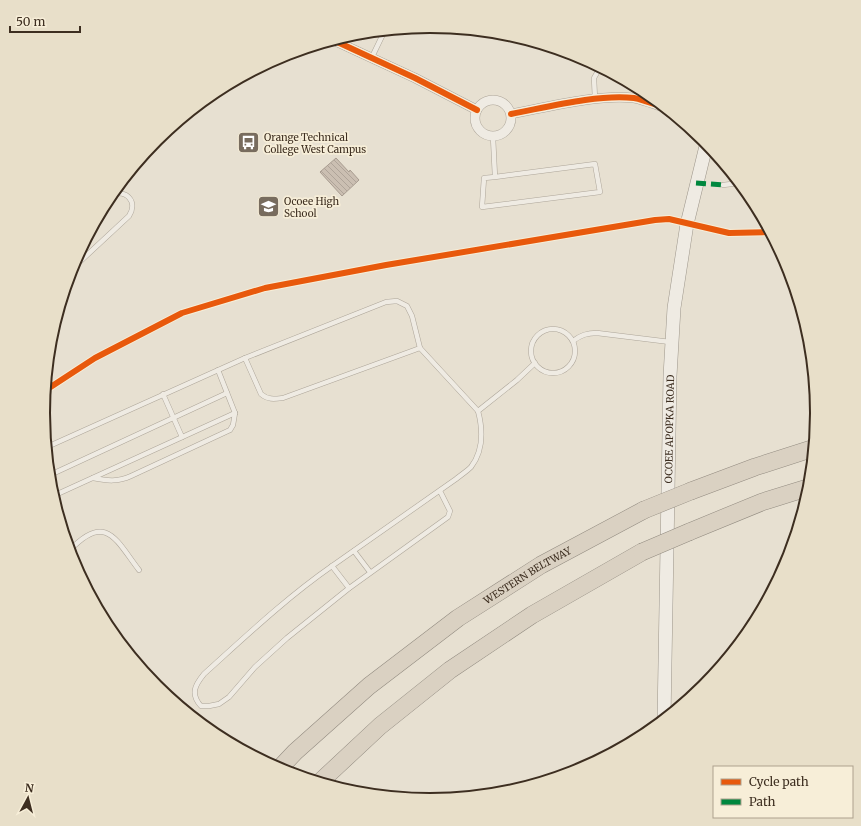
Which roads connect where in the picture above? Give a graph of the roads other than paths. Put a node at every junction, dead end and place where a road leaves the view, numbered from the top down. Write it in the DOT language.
graph roads {
  1 [pos="382,36"];
  2 [pos="341,44"];
  3 [pos="372,57"];
  4 [pos="598,71"];
  5 [pos="595,99"];
  6 [pos="650,103"];
  7 [pos="477,110"];
  8 [pos="511,114"];
  9 [pos="493,137"];
  10 [pos="705,150"];
  11 [pos="496,177"];
  12 [pos="734,184"];
  13 [pos="723,186"];
  14 [pos="121,193"];
  15 [pos="84,257"];
  16 [pos="573,341"];
  17 [pos="672,342"];
  18 [pos="420,348"];
  19 [pos="245,358"];
  20 [pos="535,363"];
  21 [pos="218,370"];
  22 [pos="227,393"];
  23 [pos="164,394"];
  24 [pos="478,411"];
  25 [pos="235,413"];
  26 [pos="174,418"];
  27 [pos="182,438"];
  28 [pos="52,445"];
  29 [pos="809,450"];
  30 [pos="56,472"];
  31 [pos="93,478"];
  32 [pos="803,489"];
  33 [pos="440,491"];
  34 [pos="59,493"];
  35 [pos="75,546"];
  36 [pos="354,550"];
  37 [pos="332,566"];
  38 [pos="139,570"];
  39 [pos="370,572"];
  40 [pos="349,588"];
  41 [pos="664,712"];
  42 [pos="284,764"];
  43 [pos="324,778"];
  1 -- 3 [label="lane"];
  2 -- 3 [label="street"];
  3 -- 7 [label="street"];
  4 -- 5 [label="lane"];
  5 -- 6 [label="street"];
  5 -- 8 [label="street"];
  7 -- 8 [label="street"];
  7 -- 9 [label="street"];
  8 -- 9 [label="street"];
  9 -- 11 [label="lane"];
  10 -- 17 [label="main road, OCOEE APOPKA ROAD"];
  11 -- 11 [label="lane"];
  12 -- 13 [label="lane"];
  14 -- 15 [label="lane"];
  16 -- 17 [label="lane"];
  16 -- 20 [label="lane"];
  16 -- 20 [label="lane"];
  17 -- 41 [label="main road, OCOEE APOPKA ROAD"];
  18 -- 19 [label="lane"];
  18 -- 19 [label="lane"];
  18 -- 24 [label="lane"];
  19 -- 21 [label="lane"];
  20 -- 24 [label="lane"];
  21 -- 22 [label="lane"];
  21 -- 23 [label="lane"];
  22 -- 25 [label="lane"];
  22 -- 26 [label="lane"];
  23 -- 26 [label="lane"];
  23 -- 28 [label="lane"];
  24 -- 33 [label="lane"];
  25 -- 27 [label="lane"];
  25 -- 31 [label="lane"];
  26 -- 27 [label="lane"];
  26 -- 30 [label="lane"];
  27 -- 31 [label="lane"];
  29 -- 42 [label="highway, WESTERN BELTWAY, bridge"];
  31 -- 34 [label="lane"];
  32 -- 43 [label="highway, bridge"];
  33 -- 36 [label="lane"];
  33 -- 39 [label="lane"];
  35 -- 38 [label="lane"];
  36 -- 37 [label="lane"];
  36 -- 39 [label="lane"];
  37 -- 40 [label="lane"];
  37 -- 40 [label="lane"];
  39 -- 40 [label="lane"];
}
